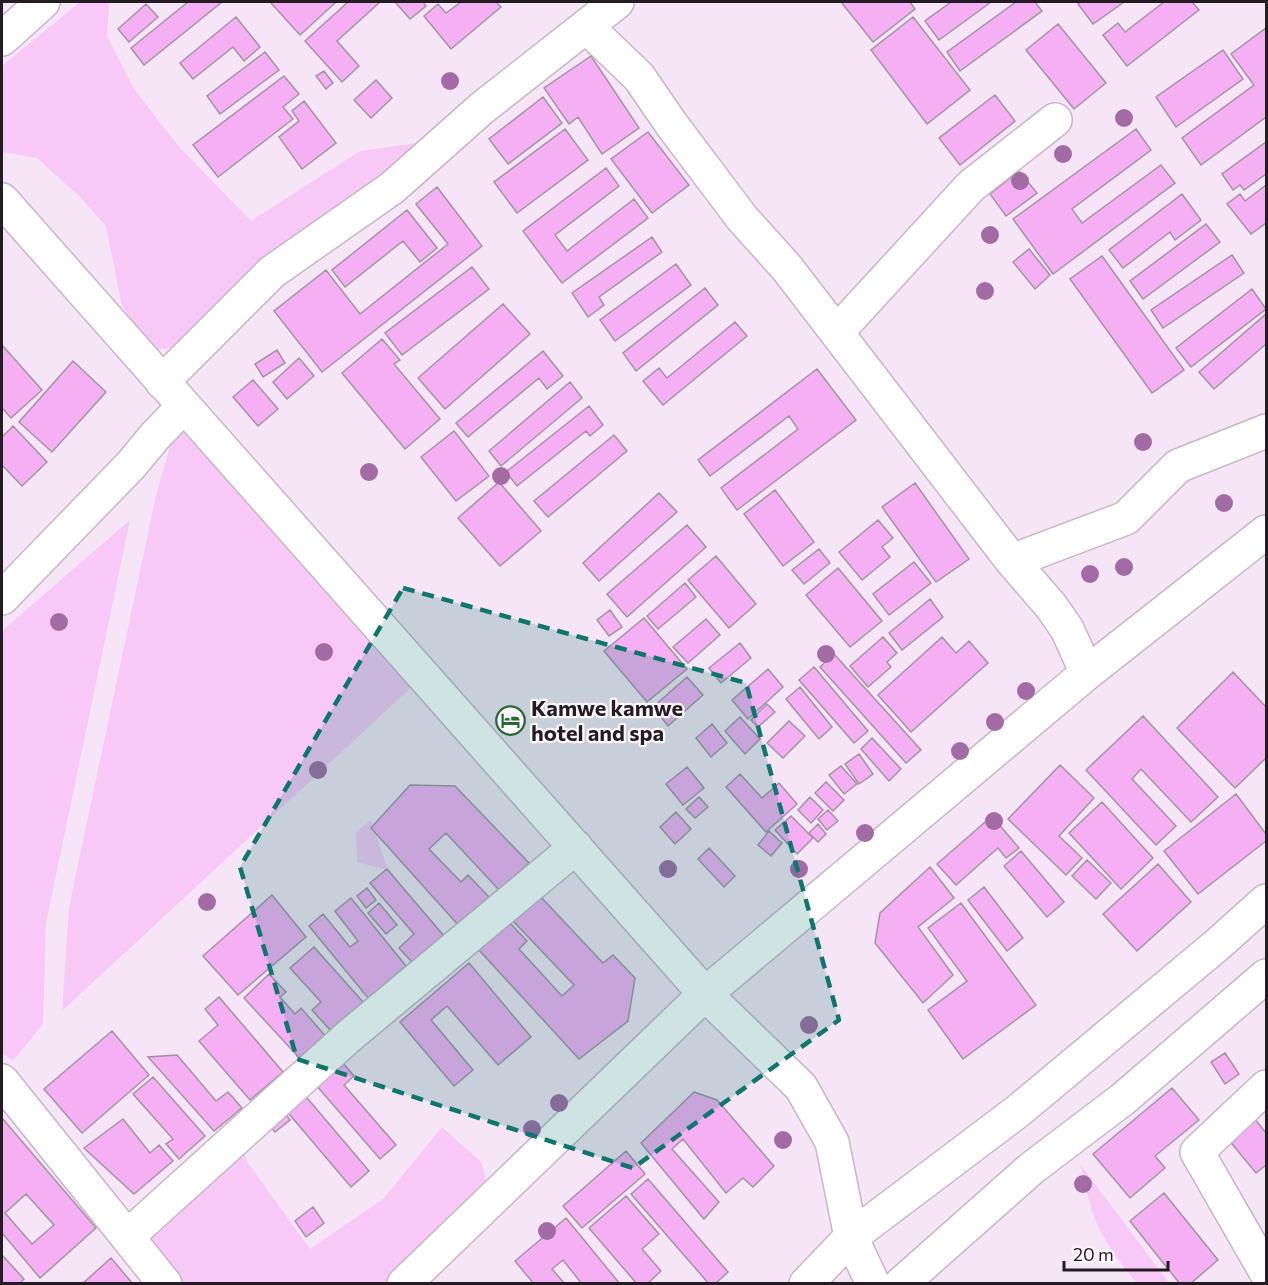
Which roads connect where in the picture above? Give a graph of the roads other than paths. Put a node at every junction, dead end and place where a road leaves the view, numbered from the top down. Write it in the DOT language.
graph roads {
  1 [pos="43,2"];
  2 [pos="617,2"];
  3 [pos="586,27"];
  4 [pos="2,39"];
  5 [pos="1055,120"];
  6 [pos="2,200"];
  7 [pos="837,332"];
  8 [pos="162,382"];
  9 [pos="184,406"];
  10 [pos="1266,431"];
  11 [pos="1266,532"];
  12 [pos="1012,561"];
  13 [pos="2,598"];
  14 [pos="1087,673"];
  15 [pos="576,847"];
  16 [pos="1266,901"];
  17 [pos="1266,976"];
  18 [pos="705,994"];
  19 [pos="2,1081"];
  20 [pos="1266,1087"];
  21 [pos="128,1236"];
  22 [pos="850,1237"];
  23 [pos="1266,1272"];
  24 [pos="165,1284"];
  25 [pos="404,1284"];
  26 [pos="806,1284"];
  27 [pos="873,1284"];
  28 [pos="901,1284"];
  1 -- 4 [label="street"];
  2 -- 3 [label="street"];
  3 -- 7 [label="street"];
  3 -- 8 [label="street"];
  5 -- 7 [label="street"];
  6 -- 8 [label="street"];
  7 -- 12 [label="street"];
  8 -- 9 [label="street"];
  9 -- 13 [label="street"];
  9 -- 15 [label="street"];
  10 -- 12 [label="street"];
  11 -- 14 [label="street"];
  12 -- 14 [label="street"];
  14 -- 18 [label="street"];
  15 -- 18 [label="street"];
  15 -- 21 [label="street"];
  16 -- 22 [label="street"];
  17 -- 28 [label="street"];
  18 -- 22 [label="street"];
  18 -- 25 [label="street"];
  19 -- 21 [label="street"];
  20 -- 23 [label="street"];
  21 -- 24 [label="street"];
  22 -- 26 [label="street"];
  22 -- 27 [label="street"];
}
